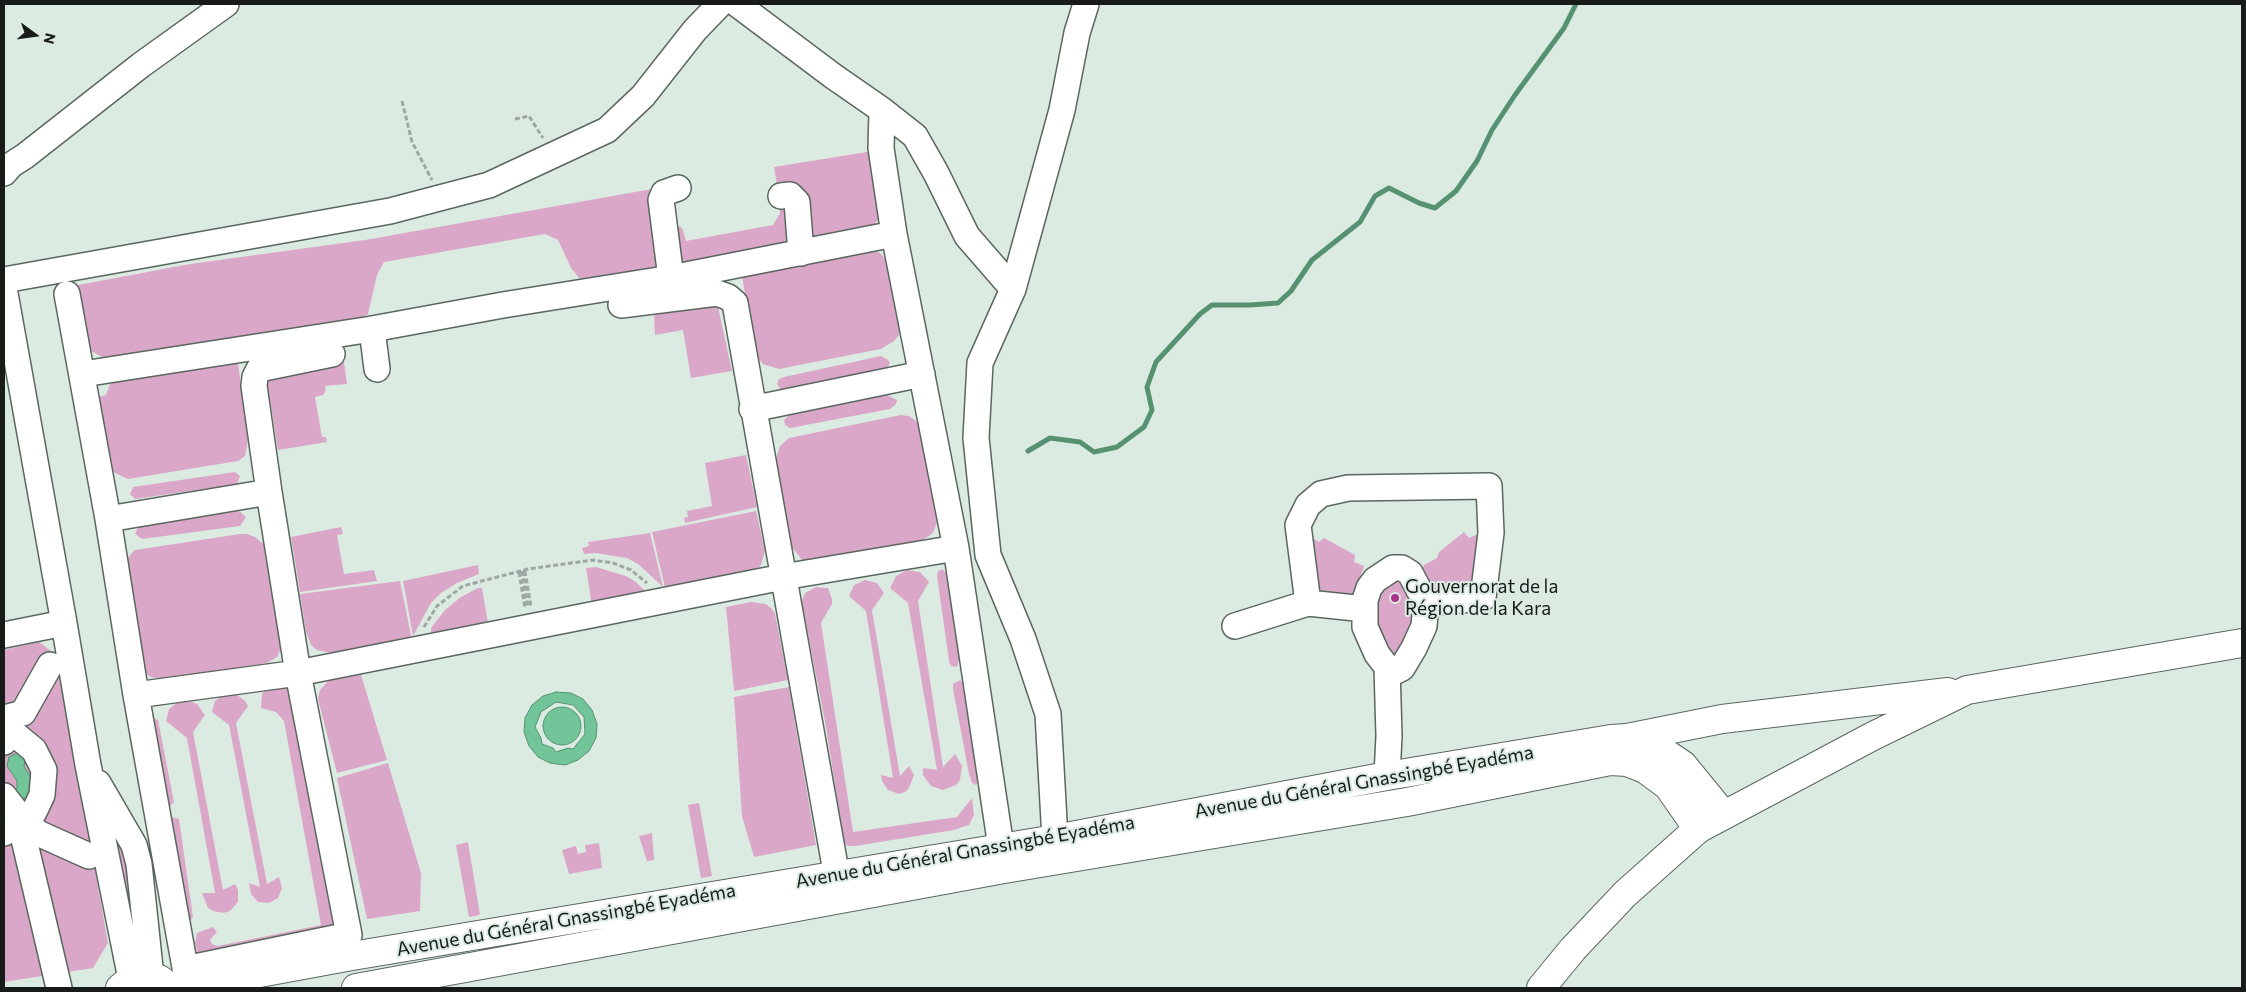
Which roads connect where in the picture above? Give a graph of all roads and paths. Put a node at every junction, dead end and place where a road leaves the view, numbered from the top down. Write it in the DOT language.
graph roads {
  1 [pos="226,4"];
  2 [pos="720,4"];
  3 [pos="737,4"];
  4 [pos="1086,4"];
  5 [pos="402,101"];
  6 [pos="882,110"];
  7 [pos="515,119"];
  8 [pos="548,158"];
  9 [pos="4,173"];
  10 [pos="678,188"];
  11 [pos="781,196"];
  12 [pos="437,200"];
  13 [pos="894,234"];
  14 [pos="802,253"];
  15 [pos="671,278"];
  16 [pos="4,280"];
  17 [pos="4,288"];
  18 [pos="1013,289"];
  19 [pos="67,294"];
  20 [pos="621,305"];
  21 [pos="372,329"];
  22 [pos="332,354"];
  23 [pos="377,369"];
  24 [pos="83,374"];
  25 [pos="922,374"];
  26 [pos="752,409"];
  27 [pos="269,492"];
  28 [pos="108,519"];
  29 [pos="956,548"];
  30 [pos="522,571"];
  31 [pos="783,577"];
  32 [pos="662,601"];
  33 [pos="1308,602"];
  34 [pos="1426,603"];
  35 [pos="1365,609"];
  36 [pos="64,623"];
  37 [pos="1235,626"];
  38 [pos="4,634"];
  39 [pos="2242,642"];
  40 [pos="423,648"];
  41 [pos="50,665"];
  42 [pos="1394,667"];
  43 [pos="298,673"];
  44 [pos="1967,690"];
  45 [pos="136,695"];
  46 [pos="4,718"];
  47 [pos="1627,738"];
  48 [pos="4,742"];
  49 [pos="1396,774"];
  50 [pos="4,796"];
  51 [pos="1389,804"];
  52 [pos="1723,814"];
  53 [pos="14,828"];
  54 [pos="1698,829"];
  55 [pos="1055,839"];
  56 [pos="89,856"];
  57 [pos="1003,858"];
  58 [pos="839,886"];
  59 [pos="350,945"];
  60 [pos="161,982"];
  61 [pos="438,982"];
  62 [pos="58,988"];
  63 [pos="356,988"];
  64 [pos="1541,988"];
  1 -- 9 [label="street"];
  2 -- 8 [label="street"];
  3 -- 6 [label="street"];
  4 -- 18 [label="street"];
  5 -- 12 [label="path"];
  6 -- 13 [label="street"];
  6 -- 18 [label="street"];
  7 -- 8 [label="path"];
  8 -- 12 [label="street"];
  10 -- 15 [label="street"];
  11 -- 14 [label="street"];
  12 -- 16 [label="street"];
  13 -- 14 [label="street"];
  13 -- 25 [label="street"];
  14 -- 15 [label="street"];
  15 -- 21 [label="street"];
  17 -- 36 [label="street"];
  18 -- 55 [label="street"];
  19 -- 24 [label="street"];
  20 -- 26 [label="street"];
  21 -- 23 [label="street"];
  21 -- 24 [label="street"];
  22 -- 27 [label="street"];
  24 -- 28 [label="street"];
  25 -- 26 [label="street"];
  25 -- 29 [label="street"];
  26 -- 31 [label="street"];
  27 -- 28 [label="street"];
  27 -- 43 [label="street"];
  28 -- 45 [label="street"];
  29 -- 31 [label="street"];
  29 -- 57 [label="street"];
  30 -- 30 [label="path"];
  31 -- 32 [label="street"];
  31 -- 58 [label="street"];
  32 -- 40 [label="street"];
  32 -- 40 [label="path"];
  33 -- 34 [label="street"];
  33 -- 35 [label="street"];
  33 -- 37 [label="street"];
  34 -- 35 [label="street"];
  34 -- 42 [label="street"];
  35 -- 42 [label="street"];
  36 -- 38 [label="street"];
  36 -- 60 [label="street"];
  39 -- 44 [label="main road"];
  40 -- 43 [label="street"];
  41 -- 46 [label="street"];
  42 -- 49 [label="street"];
  43 -- 45 [label="street"];
  43 -- 59 [label="street"];
  44 -- 47 [label="main road"];
  44 -- 52 [label="main road"];
  45 -- 60 [label="street"];
  47 -- 49 [label="main road, Avenue du Général Gnassingbé Eyadéma"];
  47 -- 52 [label="main road, Avenue du Général Gnassingbé Eyadéma"];
  48 -- 53 [label="street"];
  49 -- 51 [label="main road"];
  49 -- 55 [label="main road, Avenue du Général Gnassingbé Eyadéma"];
  50 -- 53 [label="street"];
  51 -- 54 [label="main road, Avenue du Général Gnassingbé Eyadéma"];
  51 -- 57 [label="main road, Avenue du Général Gnassingbé Eyadéma"];
  52 -- 54 [label="main road"];
  53 -- 56 [label="street"];
  53 -- 62 [label="street"];
  54 -- 64 [label="main road"];
  55 -- 57 [label="main road, Avenue du Général Gnassingbé Eyadéma"];
  57 -- 58 [label="main road, Avenue du Général Gnassingbé Eyadéma"];
  58 -- 59 [label="main road, Avenue du Général Gnassingbé Eyadéma"];
  58 -- 61 [label="main road, Avenue du Général Gnassingbé Eyadéma"];
  59 -- 60 [label="main road, Avenue du Général Gnassingbé Eyadéma"];
  59 -- 63 [label="main road"];
  61 -- 63 [label="main road, Avenue du Général Gnassingbé Eyadéma"];
}
